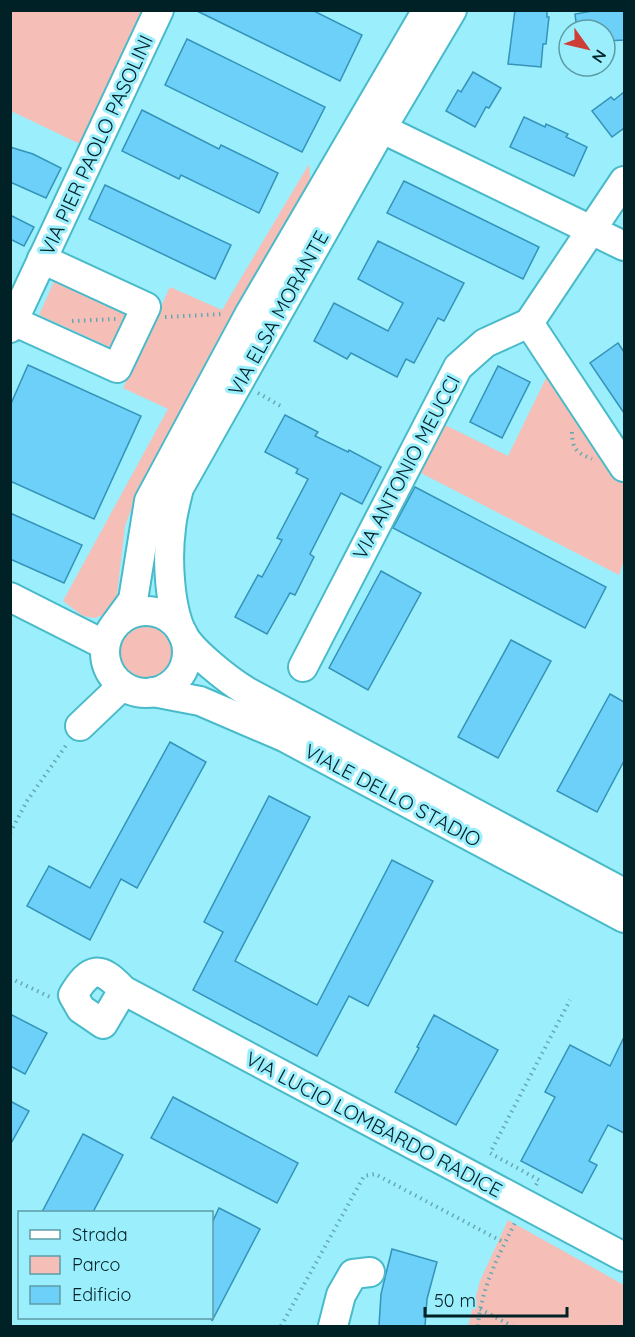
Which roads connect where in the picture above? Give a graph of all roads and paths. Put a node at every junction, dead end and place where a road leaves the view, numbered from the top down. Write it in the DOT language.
graph roads {
  1 [pos="159,10"];
  2 [pos="427,10"];
  3 [pos="452,10"];
  4 [pos="373,124"];
  5 [pos="624,181"];
  6 [pos="593,231"];
  7 [pos="624,246"];
  8 [pos="28,274"];
  9 [pos="262,316"];
  10 [pos="529,323"];
  11 [pos="12,324"];
  12 [pos="239,382"];
  13 [pos="284,408"];
  14 [pos="624,467"];
  15 [pos="10,597"];
  16 [pos="182,634"];
  17 [pos="102,636"];
  18 [pos="303,667"];
  19 [pos="122,686"];
  20 [pos="153,692"];
  21 [pos="80,726"];
  22 [pos="10,833"];
  23 [pos="624,893"];
  24 [pos="624,918"];
  25 [pos="10,978"];
  26 [pos="123,990"];
  27 [pos="73,995"];
  28 [pos="570,1000"];
  29 [pos="524,1204"];
  30 [pos="505,1243"];
  31 [pos="624,1257"];
  32 [pos="370,1272"];
  33 [pos="480,1309"];
  34 [pos="281,1326"];
  35 [pos="333,1326"];
  36 [pos="478,1326"];
  37 [pos="512,1326"];
  1 -- 8 [label="street, VIA PIER PAOLO PASOLINI"];
  2 -- 4 [label="street, VIA ELSA MORANTE"];
  3 -- 4 [label="street, VIA ELSA MORANTE"];
  4 -- 6 [label="street"];
  4 -- 9 [label="street, VIA ELSA MORANTE"];
  5 -- 6 [label="street"];
  6 -- 7 [label="street"];
  6 -- 10 [label="street"];
  8 -- 11 [label="street, VIA PIER PAOLO PASOLINI"];
  8 -- 11 [label="street"];
  9 -- 12 [label="street, VIA ELSA MORANTE"];
  9 -- 17 [label="street, VIA ELSA MORANTE"];
  10 -- 14 [label="street"];
  10 -- 18 [label="street, VIA ANTONIO MEUCCI"];
  12 -- 13 [label="path"];
  12 -- 16 [label="street, VIA ELSA MORANTE"];
  15 -- 17 [label="street"];
  16 -- 17 [label="street"];
  16 -- 20 [label="street"];
  16 -- 23 [label="street, VIALE DELLO STADIO"];
  17 -- 19 [label="street"];
  19 -- 20 [label="street"];
  19 -- 21 [label="street"];
  20 -- 24 [label="street, VIALE DELLO STADIO"];
  21 -- 22 [label="path"];
  25 -- 27 [label="path"];
  26 -- 27 [label="street, VIA LUCIO LOMBARDO RADICE"];
  26 -- 27 [label="street"];
  26 -- 29 [label="street, VIA LUCIO LOMBARDO RADICE"];
  28 -- 29 [label="path"];
  29 -- 30 [label="path"];
  29 -- 31 [label="street, VIA LUCIO LOMBARDO RADICE"];
  30 -- 33 [label="path"];
  30 -- 34 [label="path"];
  32 -- 35 [label="street"];
  33 -- 36 [label="path"];
  33 -- 37 [label="path"];
}
